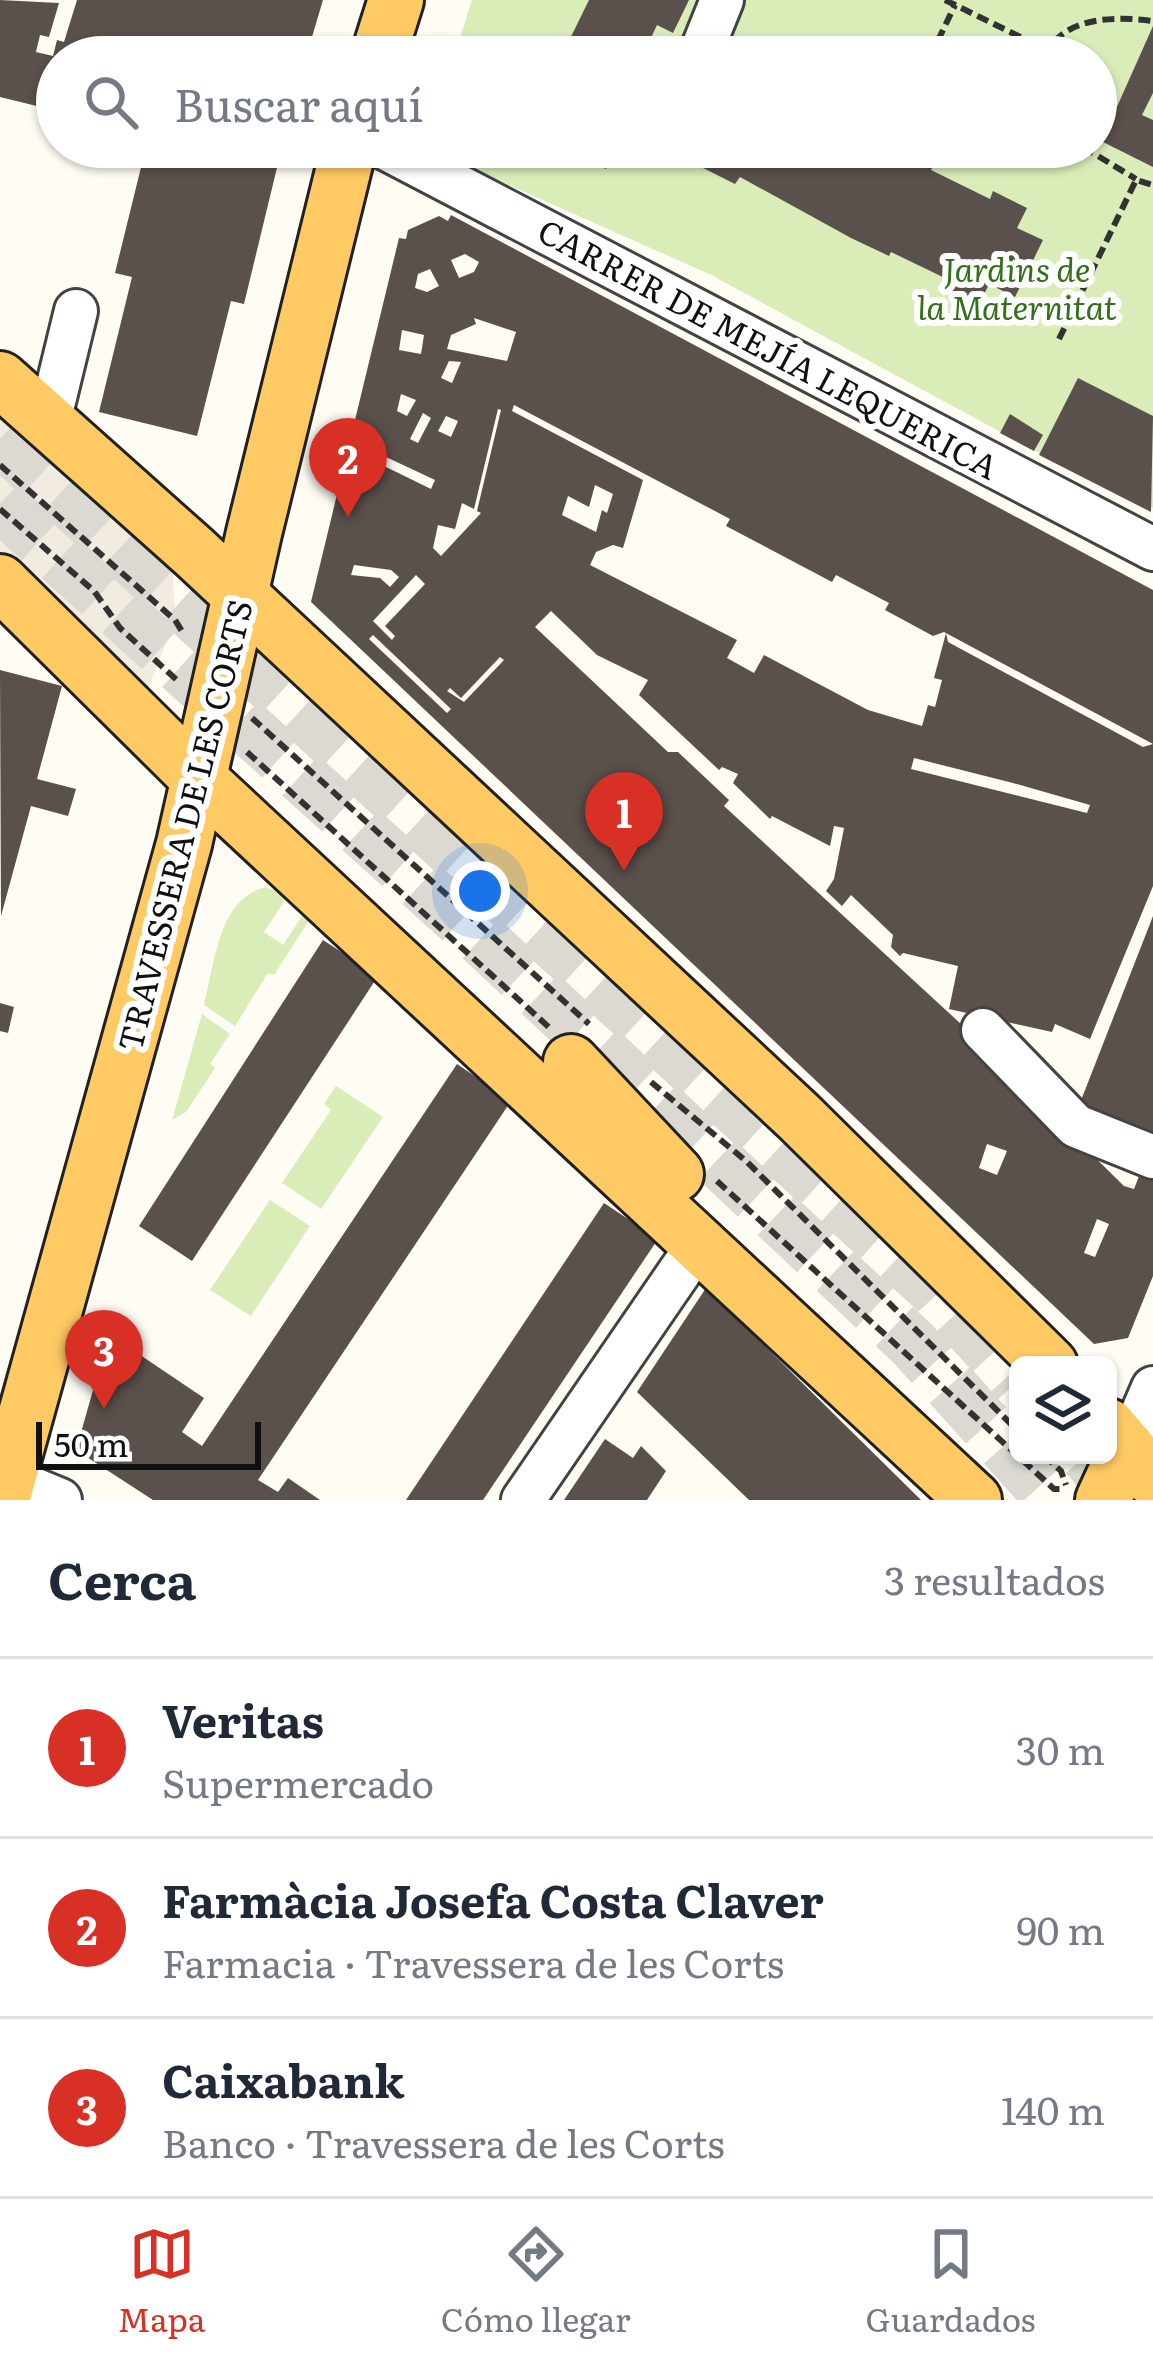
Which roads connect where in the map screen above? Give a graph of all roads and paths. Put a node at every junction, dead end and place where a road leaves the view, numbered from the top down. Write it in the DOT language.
graph roads {
  1 [pos="396,0"];
  2 [pos="722,0"];
  3 [pos="945,0"];
  4 [pos="955,5"];
  5 [pos="1153,20"];
  6 [pos="384,36"];
  7 [pos="707,36"];
  8 [pos="940,36"];
  9 [pos="1013,36"];
  10 [pos="1062,36"];
  11 [pos="345,168"];
  12 [pos="423,168"];
  13 [pos="1117,168"];
  14 [pos="1136,180"];
  15 [pos="1153,185"];
  16 [pos="76,311"];
  17 [pos="1059,339"];
  18 [pos="0,380"];
  19 [pos="48,425"];
  20 [pos="0,465"];
  21 [pos="0,508"];
  22 [pos="1153,549"];
  23 [pos="0,582"];
  24 [pos="240,595"];
  25 [pos="183,633"];
  26 [pos="172,674"];
  27 [pos="198,778"];
  28 [pos="983,1030"];
  29 [pos="572,1062"];
  30 [pos="1153,1157"];
  31 [pos="697,1239"];
  32 [pos="1041,1356"];
  33 [pos="1153,1388"];
  34 [pos="1129,1451"];
  35 [pos="1054,1464"];
  36 [pos="958,1486"];
  37 [pos="6,1490"];
  38 [pos="1085,1494"];
  39 [pos="60,1500"];
  40 [pos="523,1500"];
  1 -- 6 [label="main road"];
  2 -- 7 [label="street"];
  3 -- 4 [label="path"];
  4 -- 8 [label="path"];
  4 -- 9 [label="path"];
  5 -- 10 [label="path"];
  11 -- 24 [label="main road, TRAVESSERA DE LES CORTS"];
  12 -- 22 [label="street, CARRER DE MEJÍA LEQUERICA"];
  13 -- 14 [label="path"];
  14 -- 15 [label="path"];
  14 -- 17 [label="path"];
  16 -- 19 [label="street"];
  18 -- 19 [label="main road"];
  19 -- 24 [label="main road"];
  20 -- 25 [label="path"];
  21 -- 26 [label="path"];
  23 -- 27 [label="main road"];
  24 -- 27 [label="main road, TRAVESSERA DE LES CORTS"];
  24 -- 32 [label="main road"];
  27 -- 31 [label="main road"];
  27 -- 37 [label="main road, TRAVESSERA DE LES CORTS"];
  28 -- 30 [label="street"];
  29 -- 36 [label="main road"];
  31 -- 36 [label="main road"];
  31 -- 40 [label="street"];
  33 -- 34 [label="street"];
  34 -- 38 [label="main road"];
  35 -- 38 [label="path"];
  37 -- 39 [label="street"];
}
